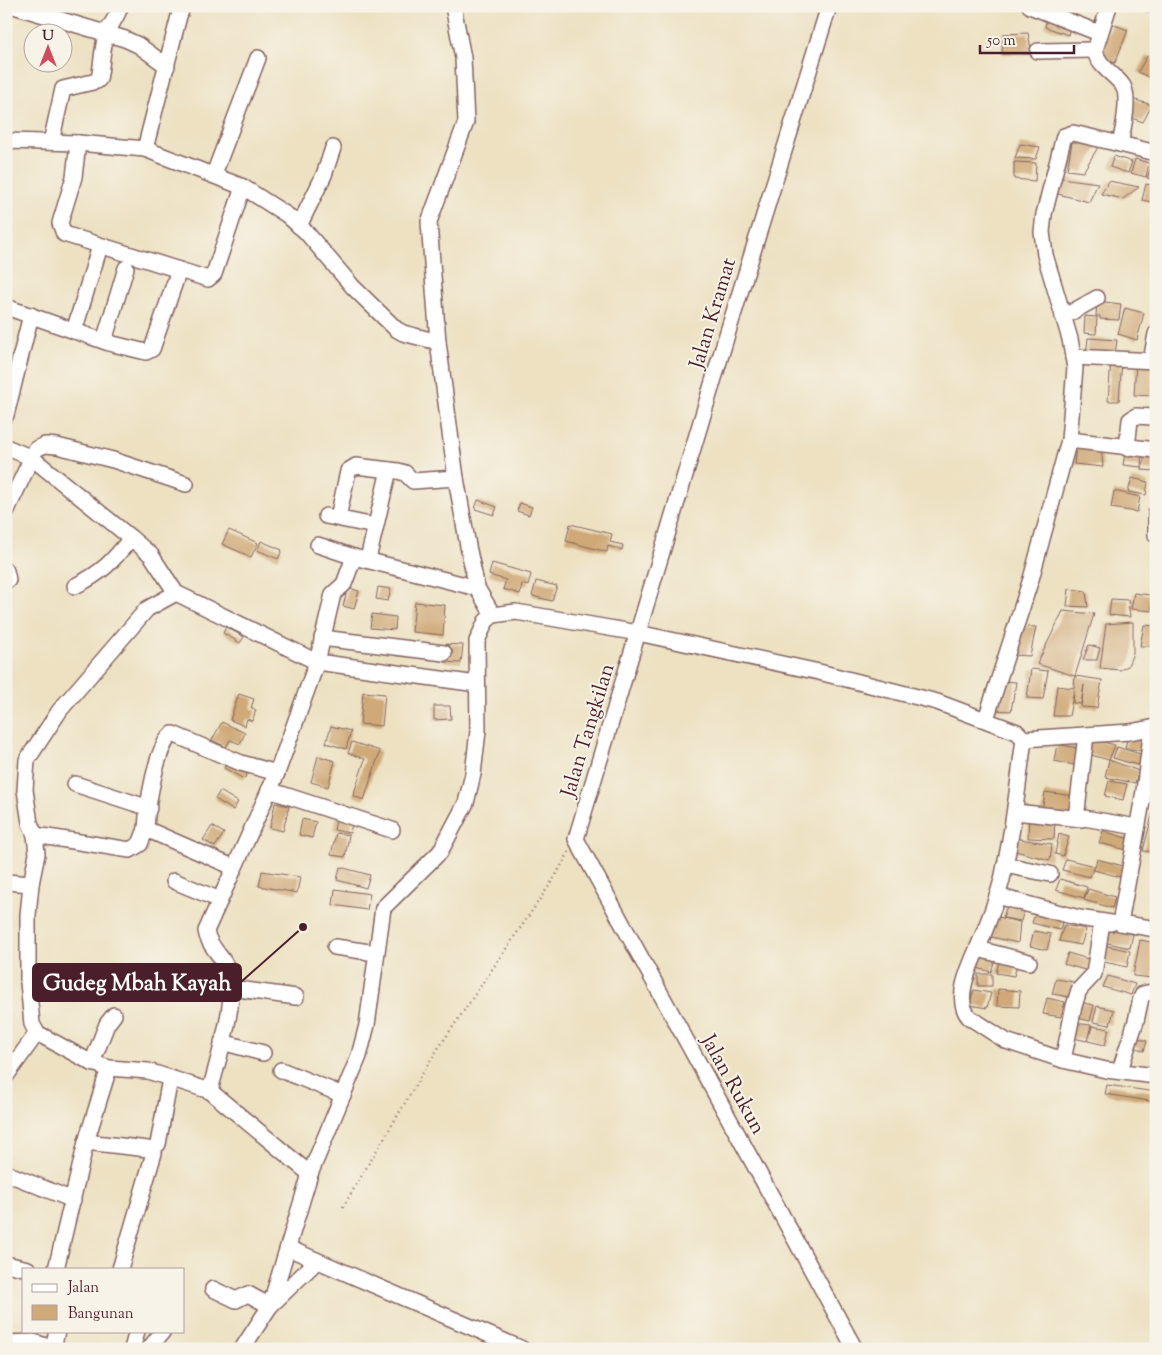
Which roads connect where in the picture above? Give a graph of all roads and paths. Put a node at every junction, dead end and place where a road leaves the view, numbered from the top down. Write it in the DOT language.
graph roads {
  1 [pos="14,6"];
  2 [pos="120,6"];
  3 [pos="183,6"];
  4 [pos="453,6"];
  5 [pos="829,6"];
  6 [pos="1030,6"];
  7 [pos="1109,6"];
  8 [pos="42,10"];
  9 [pos="1099,33"];
  10 [pos="107,34"];
  11 [pos="1095,50"];
  12 [pos="1038,51"];
  13 [pos="258,58"];
  14 [pos="167,66"];
  15 [pos="6,141"];
  16 [pos="51,142"];
  17 [pos="78,143"];
  18 [pos="1120,144"];
  19 [pos="333,148"];
  20 [pos="145,149"];
  21 [pos="1156,153"];
  22 [pos="214,174"];
  23 [pos="242,187"];
  24 [pos="299,226"];
  25 [pos="100,246"];
  26 [pos="126,268"];
  27 [pos="179,270"];
  28 [pos="1097,298"];
  29 [pos="6,307"];
  30 [pos="31,315"];
  31 [pos="1063,317"];
  32 [pos="74,331"];
  33 [pos="1156,334"];
  34 [pos="104,341"];
  35 [pos="438,342"];
  36 [pos="1073,357"];
  37 [pos="1153,361"];
  38 [pos="6,416"];
  39 [pos="1153,417"];
  40 [pos="1069,440"];
  41 [pos="6,447"];
  42 [pos="1127,448"];
  43 [pos="1156,450"];
  44 [pos="32,458"];
  45 [pos="389,470"];
  46 [pos="456,478"];
  47 [pos="186,484"];
  48 [pos="6,512"];
  49 [pos="1156,513"];
  50 [pos="375,526"];
  51 [pos="1156,535"];
  52 [pos="131,538"];
  53 [pos="318,545"];
  54 [pos="361,558"];
  55 [pos="75,586"];
  56 [pos="477,588"];
  57 [pos="176,593"];
  58 [pos="494,615"];
  59 [pos="638,633"];
  60 [pos="322,638"];
  61 [pos="444,653"];
  62 [pos="317,662"];
  63 [pos="477,684"];
  64 [pos="986,719"];
  65 [pos="1154,727"];
  66 [pos="1086,735"];
  67 [pos="1024,739"];
  68 [pos="277,773"];
  69 [pos="75,784"];
  70 [pos="269,790"];
  71 [pos="149,808"];
  72 [pos="1014,812"];
  73 [pos="1082,819"];
  74 [pos="1137,827"];
  75 [pos="146,830"];
  76 [pos="392,830"];
  77 [pos="36,836"];
  78 [pos="576,839"];
  79 [pos="1006,865"];
  80 [pos="233,867"];
  81 [pos="1050,874"];
  82 [pos="174,881"];
  83 [pos="6,882"];
  84 [pos="31,884"];
  85 [pos="997,896"];
  86 [pos="220,900"];
  87 [pos="1102,922"];
  88 [pos="1120,923"];
  89 [pos="1156,929"];
  90 [pos="335,947"];
  91 [pos="978,949"];
  92 [pos="376,952"];
  93 [pos="1029,962"];
  94 [pos="231,988"];
  95 [pos="1156,991"];
  96 [pos="296,997"];
  97 [pos="114,1015"];
  98 [pos="37,1033"];
  99 [pos="222,1042"];
  100 [pos="263,1053"];
  101 [pos="1063,1060"];
  102 [pos="92,1063"];
  103 [pos="109,1068"];
  104 [pos="281,1070"];
  105 [pos="1120,1070"];
  106 [pos="6,1076"];
  107 [pos="1156,1076"];
  108 [pos="170,1079"];
  109 [pos="210,1092"];
  110 [pos="343,1095"];
  111 [pos="86,1142"];
  112 [pos="158,1144"];
  113 [pos="6,1173"];
  114 [pos="310,1174"];
  115 [pos="73,1200"];
  116 [pos="343,1207"];
  117 [pos="288,1248"];
  118 [pos="317,1261"];
  119 [pos="6,1264"];
  120 [pos="24,1268"];
  121 [pos="56,1268"];
  122 [pos="120,1268"];
  123 [pos="213,1289"];
  124 [pos="270,1306"];
  125 [pos="57,1332"];
  126 [pos="137,1332"];
  127 [pos="162,1332"];
  128 [pos="6,1343"];
  129 [pos="54,1348"];
  130 [pos="134,1348"];
  131 [pos="149,1349"];
  132 [pos="242,1349"];
  133 [pos="522,1349"];
  134 [pos="854,1349"];
  1 -- 8 [label="street"];
  2 -- 10 [label="street"];
  3 -- 14 [label="street"];
  4 -- 35 [label="street"];
  5 -- 59 [label="street, Jalan Kramat"];
  6 -- 9 [label="street"];
  7 -- 9 [label="street"];
  8 -- 10 [label="street"];
  9 -- 11 [label="street"];
  10 -- 14 [label="street"];
  10 -- 16 [label="street"];
  11 -- 12 [label="street"];
  11 -- 18 [label="street"];
  13 -- 22 [label="street"];
  14 -- 20 [label="street"];
  15 -- 16 [label="street"];
  16 -- 17 [label="street"];
  17 -- 20 [label="street"];
  17 -- 25 [label="street"];
  18 -- 21 [label="street"];
  18 -- 31 [label="street"];
  19 -- 24 [label="street"];
  20 -- 22 [label="street"];
  22 -- 23 [label="street"];
  23 -- 24 [label="street"];
  23 -- 27 [label="street"];
  24 -- 35 [label="street"];
  25 -- 27 [label="street"];
  25 -- 32 [label="street"];
  26 -- 34 [label="street"];
  27 -- 34 [label="street"];
  28 -- 31 [label="street"];
  29 -- 30 [label="street"];
  30 -- 32 [label="street"];
  30 -- 38 [label="street"];
  31 -- 36 [label="street"];
  32 -- 34 [label="street"];
  33 -- 37 [label="street"];
  35 -- 46 [label="street"];
  36 -- 37 [label="street"];
  36 -- 40 [label="street"];
  39 -- 42 [label="street"];
  40 -- 42 [label="street"];
  40 -- 64 [label="street"];
  41 -- 44 [label="street"];
  42 -- 43 [label="street"];
  44 -- 47 [label="street"];
  44 -- 48 [label="street"];
  44 -- 52 [label="street"];
  45 -- 46 [label="street"];
  45 -- 50 [label="street"];
  45 -- 50 [label="street"];
  46 -- 56 [label="street"];
  49 -- 51 [label="street"];
  50 -- 54 [label="street"];
  52 -- 55 [label="street"];
  52 -- 57 [label="street"];
  53 -- 54 [label="street"];
  54 -- 56 [label="street"];
  54 -- 60 [label="street"];
  56 -- 58 [label="street"];
  57 -- 62 [label="street"];
  57 -- 77 [label="street"];
  58 -- 59 [label="street"];
  58 -- 63 [label="street"];
  59 -- 64 [label="street"];
  59 -- 78 [label="street, Jalan Tangkilan"];
  60 -- 61 [label="street"];
  60 -- 62 [label="street"];
  62 -- 63 [label="street"];
  62 -- 68 [label="street"];
  63 -- 92 [label="street"];
  64 -- 67 [label="street"];
  65 -- 66 [label="street"];
  65 -- 74 [label="street"];
  66 -- 67 [label="street"];
  66 -- 73 [label="street"];
  67 -- 72 [label="street"];
  68 -- 70 [label="street"];
  68 -- 71 [label="street"];
  69 -- 71 [label="street"];
  70 -- 76 [label="street"];
  70 -- 80 [label="street"];
  71 -- 75 [label="street"];
  72 -- 73 [label="street"];
  72 -- 79 [label="street"];
  73 -- 74 [label="street"];
  74 -- 88 [label="street"];
  75 -- 77 [label="street"];
  75 -- 80 [label="street"];
  77 -- 84 [label="street"];
  78 -- 116 [label="path"];
  78 -- 134 [label="street, Jalan Rukun"];
  79 -- 81 [label="street"];
  79 -- 85 [label="street"];
  80 -- 86 [label="street"];
  82 -- 86 [label="street"];
  83 -- 84 [label="street"];
  84 -- 98 [label="street"];
  85 -- 87 [label="street"];
  85 -- 91 [label="street"];
  86 -- 94 [label="street"];
  87 -- 88 [label="street"];
  87 -- 101 [label="street"];
  88 -- 89 [label="street"];
  90 -- 92 [label="street"];
  91 -- 93 [label="street"];
  91 -- 101 [label="street"];
  92 -- 110 [label="street"];
  94 -- 96 [label="street"];
  94 -- 99 [label="street"];
  95 -- 105 [label="street"];
  97 -- 102 [label="street"];
  98 -- 102 [label="street"];
  98 -- 106 [label="street"];
  99 -- 100 [label="street"];
  99 -- 109 [label="street"];
  101 -- 105 [label="street"];
  102 -- 103 [label="street"];
  103 -- 108 [label="street"];
  103 -- 111 [label="street"];
  104 -- 110 [label="street"];
  105 -- 107 [label="street"];
  108 -- 109 [label="street"];
  108 -- 112 [label="street"];
  109 -- 114 [label="street"];
  110 -- 114 [label="street"];
  111 -- 115 [label="street"];
  111 -- 122 [label="street"];
  113 -- 115 [label="street"];
  114 -- 117 [label="street"];
  115 -- 121 [label="street"];
  117 -- 118 [label="street"];
  117 -- 124 [label="street"];
  118 -- 124 [label="street"];
  118 -- 133 [label="street"];
  119 -- 120 [label="street"];
  123 -- 124 [label="street"];
  124 -- 132 [label="street"];
  125 -- 129 [label="street"];
  126 -- 130 [label="street"];
  127 -- 131 [label="street"];
  128 -- 129 [label="street"];
}
